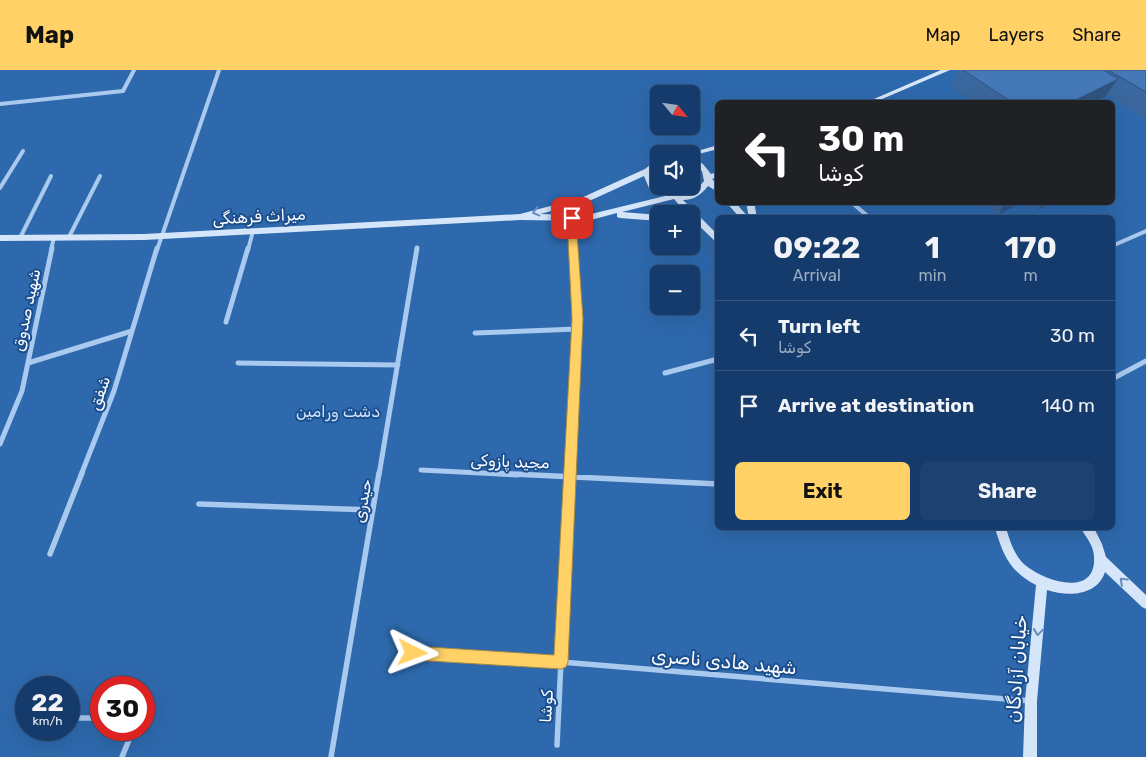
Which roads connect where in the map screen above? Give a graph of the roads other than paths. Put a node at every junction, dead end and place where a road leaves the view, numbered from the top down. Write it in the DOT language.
graph roads {
  1 [pos="134,70"];
  2 [pos="219,70"];
  3 [pos="947,70"];
  4 [pos="875,100"];
  5 [pos="0,104"];
  6 [pos="715,148"];
  7 [pos="23,151"];
  8 [pos="700,152"];
  9 [pos="650,165"];
  10 [pos="700,165"];
  11 [pos="647,171"];
  12 [pos="51,176"];
  13 [pos="100,176"];
  14 [pos="715,176"];
  15 [pos="708,179"];
  16 [pos="715,187"];
  17 [pos="0,188"];
  18 [pos="674,197"];
  19 [pos="733,205"];
  20 [pos="855,205"];
  21 [pos="606,214"];
  22 [pos="742,215"];
  23 [pos="866,215"];
  24 [pos="520,217"];
  25 [pos="650,217"];
  26 [pos="572,218"];
  27 [pos="700,227"];
  28 [pos="706,228"];
  29 [pos="253,231"];
  30 [pos="1146,231"];
  31 [pos="161,236"];
  32 [pos="54,237"];
  33 [pos="69,237"];
  34 [pos="0,238"];
  35 [pos="20,238"];
  36 [pos="715,238"];
  37 [pos="1115,245"];
  38 [pos="417,248"];
  39 [pos="226,322"];
  40 [pos="577,329"];
  41 [pos="132,331"];
  42 [pos="475,333"];
  43 [pos="715,360"];
  44 [pos="1146,361"];
  45 [pos="28,363"];
  46 [pos="238,364"];
  47 [pos="398,365"];
  48 [pos="665,373"];
  49 [pos="1115,377"];
  50 [pos="0,444"];
  51 [pos="421,470"];
  52 [pos="571,476"];
  53 [pos="715,484"];
  54 [pos="199,504"];
  55 [pos="373,510"];
  56 [pos="1088,530"];
  57 [pos="1002,533"];
  58 [pos="50,554"];
  59 [pos="1101,560"];
  60 [pos="1042,583"];
  61 [pos="1146,603"];
  62 [pos="413,653"];
  63 [pos="561,662"];
  64 [pos="1031,701"];
  65 [pos="129,741"];
  66 [pos="557,745"];
  67 [pos="122,757"];
  68 [pos="330,757"];
  69 [pos="1030,757"];
  1 -- 5 [label="street"];
  2 -- 31 [label="street, شفق"];
  3 -- 4 [label="main road"];
  6 -- 8 [label="main road"];
  7 -- 17 [label="street"];
  9 -- 11 [label="main road"];
  10 -- 15 [label="main road"];
  11 -- 18 [label="main road"];
  11 -- 24 [label="main road, one-way"];
  12 -- 35 [label="street"];
  13 -- 33 [label="street"];
  14 -- 15 [label="main road"];
  15 -- 16 [label="main road"];
  15 -- 18 [label="main road"];
  18 -- 21 [label="main road"];
  18 -- 28 [label="main road"];
  19 -- 22 [label="main road"];
  20 -- 23 [label="street"];
  21 -- 25 [label="main road"];
  21 -- 26 [label="main road"];
  24 -- 26 [label="main road"];
  24 -- 29 [label="main road, میراث فرهنگی"];
  26 -- 40 [label="street, کوشا"];
  27 -- 28 [label="main road"];
  28 -- 36 [label="main road"];
  29 -- 31 [label="main road, میراث فرهنگی"];
  29 -- 39 [label="street"];
  30 -- 37 [label="street"];
  31 -- 33 [label="main road, میراث فرهنگی"];
  31 -- 41 [label="street, شفق"];
  32 -- 33 [label="main road, میراث فرهنگی"];
  32 -- 35 [label="main road, میراث فرهنگی"];
  32 -- 45 [label="street, شهید صدوق"];
  34 -- 35 [label="main road, میراث فرهنگی"];
  38 -- 47 [label="street, حیدری"];
  40 -- 42 [label="street"];
  40 -- 52 [label="street, کوشا"];
  41 -- 45 [label="street"];
  41 -- 58 [label="street, شفق"];
  43 -- 48 [label="street"];
  44 -- 49 [label="street"];
  45 -- 50 [label="street, شهید صدوق"];
  46 -- 47 [label="street"];
  47 -- 55 [label="street, حیدری"];
  51 -- 52 [label="street, مجید پازوکی"];
  52 -- 53 [label="street, مجید پازوکی"];
  52 -- 63 [label="street, کوشا"];
  54 -- 55 [label="street"];
  55 -- 68 [label="street, حیدری"];
  56 -- 59 [label="main road"];
  57 -- 60 [label="main road"];
  59 -- 60 [label="main road"];
  61 -- 59 [label="main road, one-way"];
  60 -- 64 [label="main road, خیابان آزادگان, one-way"];
  62 -- 63 [label="street, شهید هادی ناصری"];
  63 -- 64 [label="street, شهید هادی ناصری"];
  63 -- 66 [label="street, کوشا"];
  64 -- 69 [label="main road, خیابان آزادگان"];
  65 -- 67 [label="street"];
}
